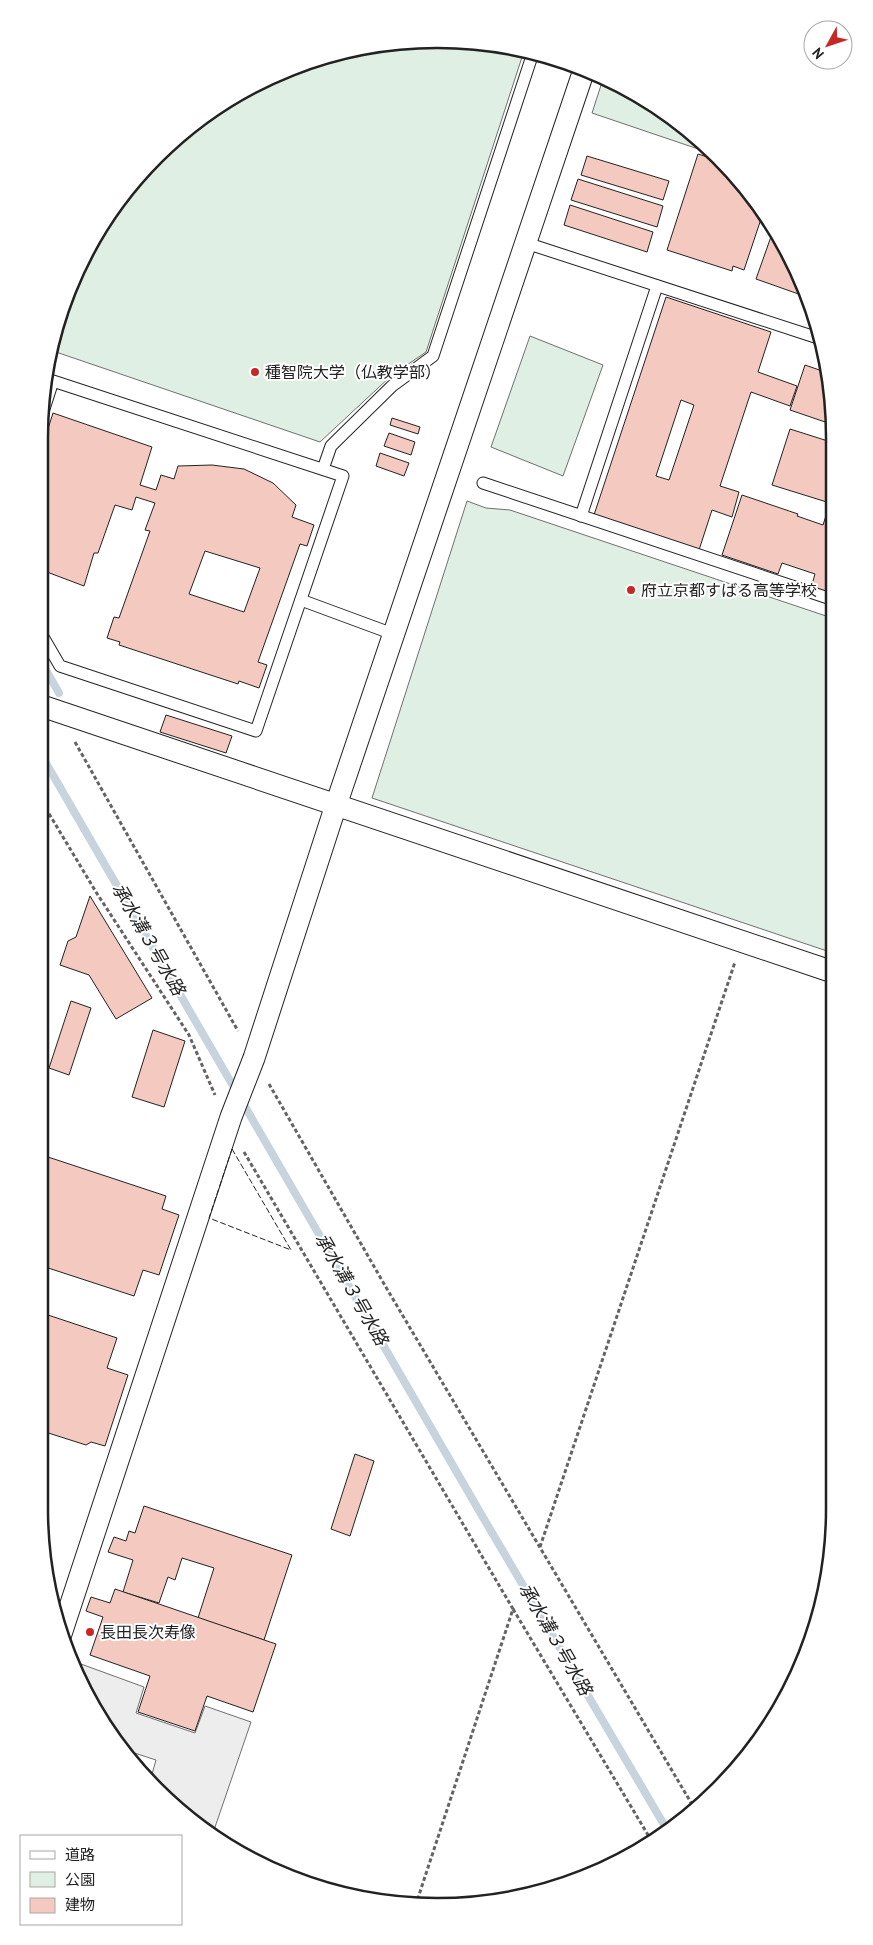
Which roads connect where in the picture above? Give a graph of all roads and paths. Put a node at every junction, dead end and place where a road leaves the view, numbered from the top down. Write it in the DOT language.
graph roads {
  1 [pos="531,60"];
  2 [pos="582,76"];
  3 [pos="526,243"];
  4 [pos="657,286"];
  5 [pos="812,336"];
  6 [pos="51,388"];
  7 [pos="323,469"];
  8 [pos="483,483"];
  9 [pos="581,516"];
  10 [pos="825,597"];
  11 [pos="301,600"];
  12 [pos="394,634"];
  13 [pos="48,645"];
  14 [pos="48,708"];
  15 [pos="336,805"];
  16 [pos="48,812"];
  17 [pos="742,942"];
  18 [pos="825,969"];
  19 [pos="252,1063"];
  20 [pos="230,1121"];
  21 [pos="539,1547"];
  22 [pos="513,1609"];
  23 [pos="65,1622"];
  24 [pos="691,1803"];
  25 [pos="647,1835"];
  26 [pos="418,1897"];
  1 -- 7 [label="lane"];
  2 -- 3 [label="street"];
  3 -- 4 [label="lane"];
  3 -- 12 [label="street"];
  4 -- 5 [label="lane"];
  4 -- 9 [label="lane"];
  6 -- 7 [label="lane"];
  7 -- 11 [label="lane"];
  8 -- 9 [label="lane"];
  9 -- 10 [label="lane"];
  11 -- 12 [label="lane"];
  11 -- 13 [label="lane"];
  12 -- 15 [label="street"];
  14 -- 15 [label="street"];
  14 -- 19 [label="path"];
  15 -- 17 [label="street"];
  15 -- 19 [label="street"];
  16 -- 20 [label="path"];
  17 -- 18 [label="street"];
  17 -- 21 [label="path"];
  19 -- 20 [label="street"];
  19 -- 21 [label="path"];
  20 -- 22 [label="path"];
  20 -- 23 [label="street"];
  21 -- 24 [label="path"];
  22 -- 25 [label="path"];
  22 -- 26 [label="path"];
}
